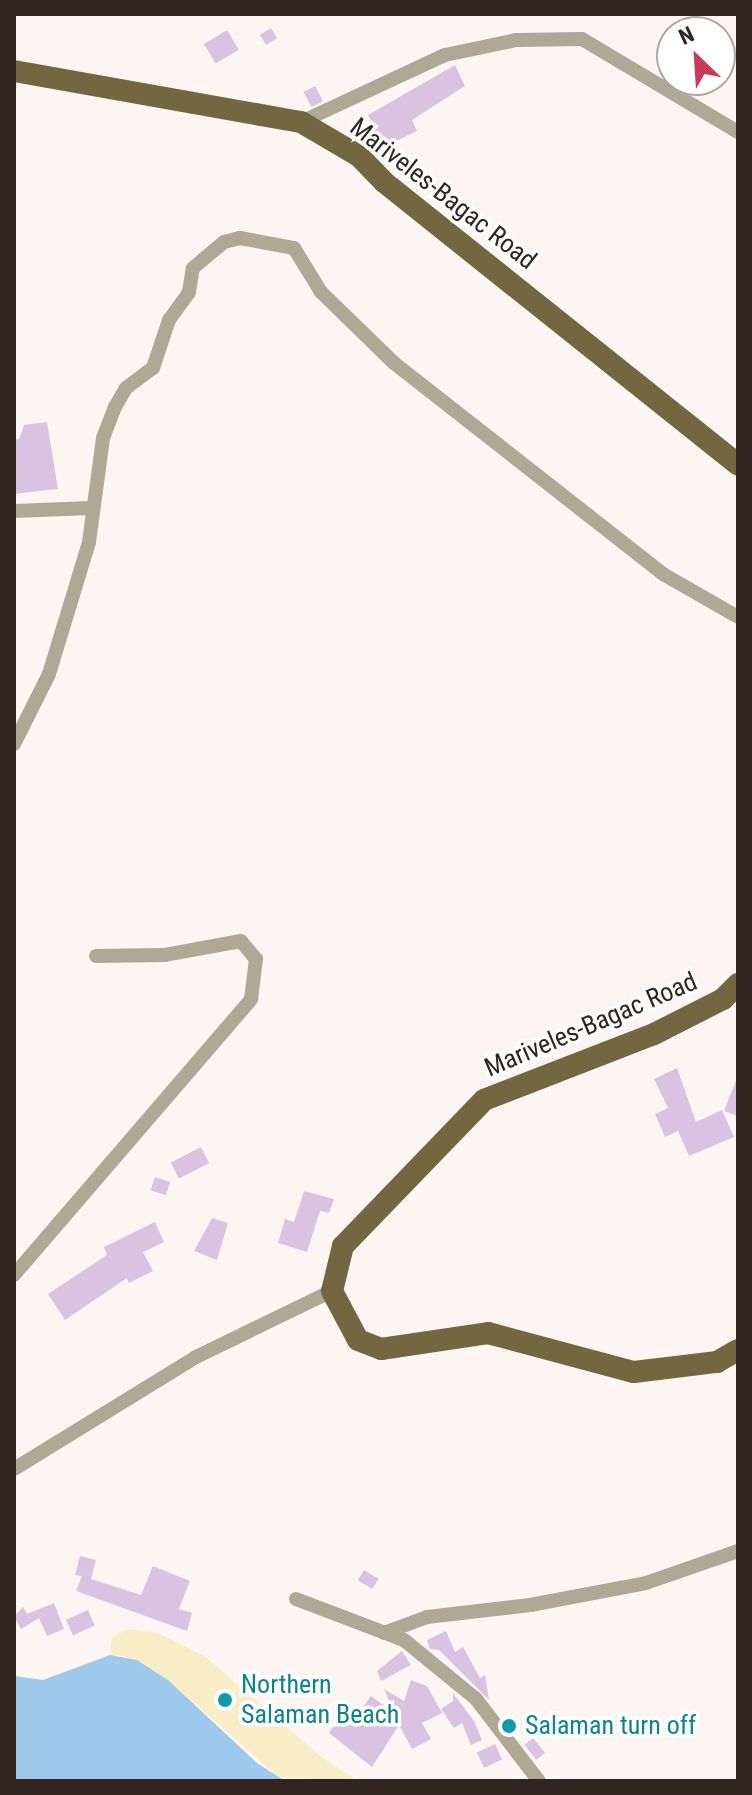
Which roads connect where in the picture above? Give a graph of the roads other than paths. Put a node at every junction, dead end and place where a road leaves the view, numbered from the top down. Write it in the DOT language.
graph roads {
  1 [pos="14,71"];
  2 [pos="301,122"];
  3 [pos="738,132"];
  4 [pos="738,465"];
  5 [pos="91,508"];
  6 [pos="14,511"];
  7 [pos="738,617"];
  8 [pos="14,744"];
  9 [pos="96,956"];
  10 [pos="738,984"];
  11 [pos="14,1275"];
  12 [pos="332,1291"];
  13 [pos="738,1350"];
  14 [pos="14,1469"];
  15 [pos="738,1551"];
  16 [pos="296,1599"];
  17 [pos="384,1633"];
  18 [pos="539,1781"];
  1 -- 2 [label="main road, Mariveles-Bagac Road"];
  2 -- 3 [label="street"];
  2 -- 4 [label="main road, Mariveles-Bagac Road"];
  5 -- 6 [label="street"];
  5 -- 7 [label="street"];
  5 -- 8 [label="street"];
  9 -- 11 [label="street"];
  10 -- 12 [label="main road, Mariveles-Bagac Road"];
  12 -- 13 [label="main road"];
  12 -- 14 [label="street"];
  15 -- 17 [label="street"];
  16 -- 17 [label="street"];
  17 -- 18 [label="street"];
}
